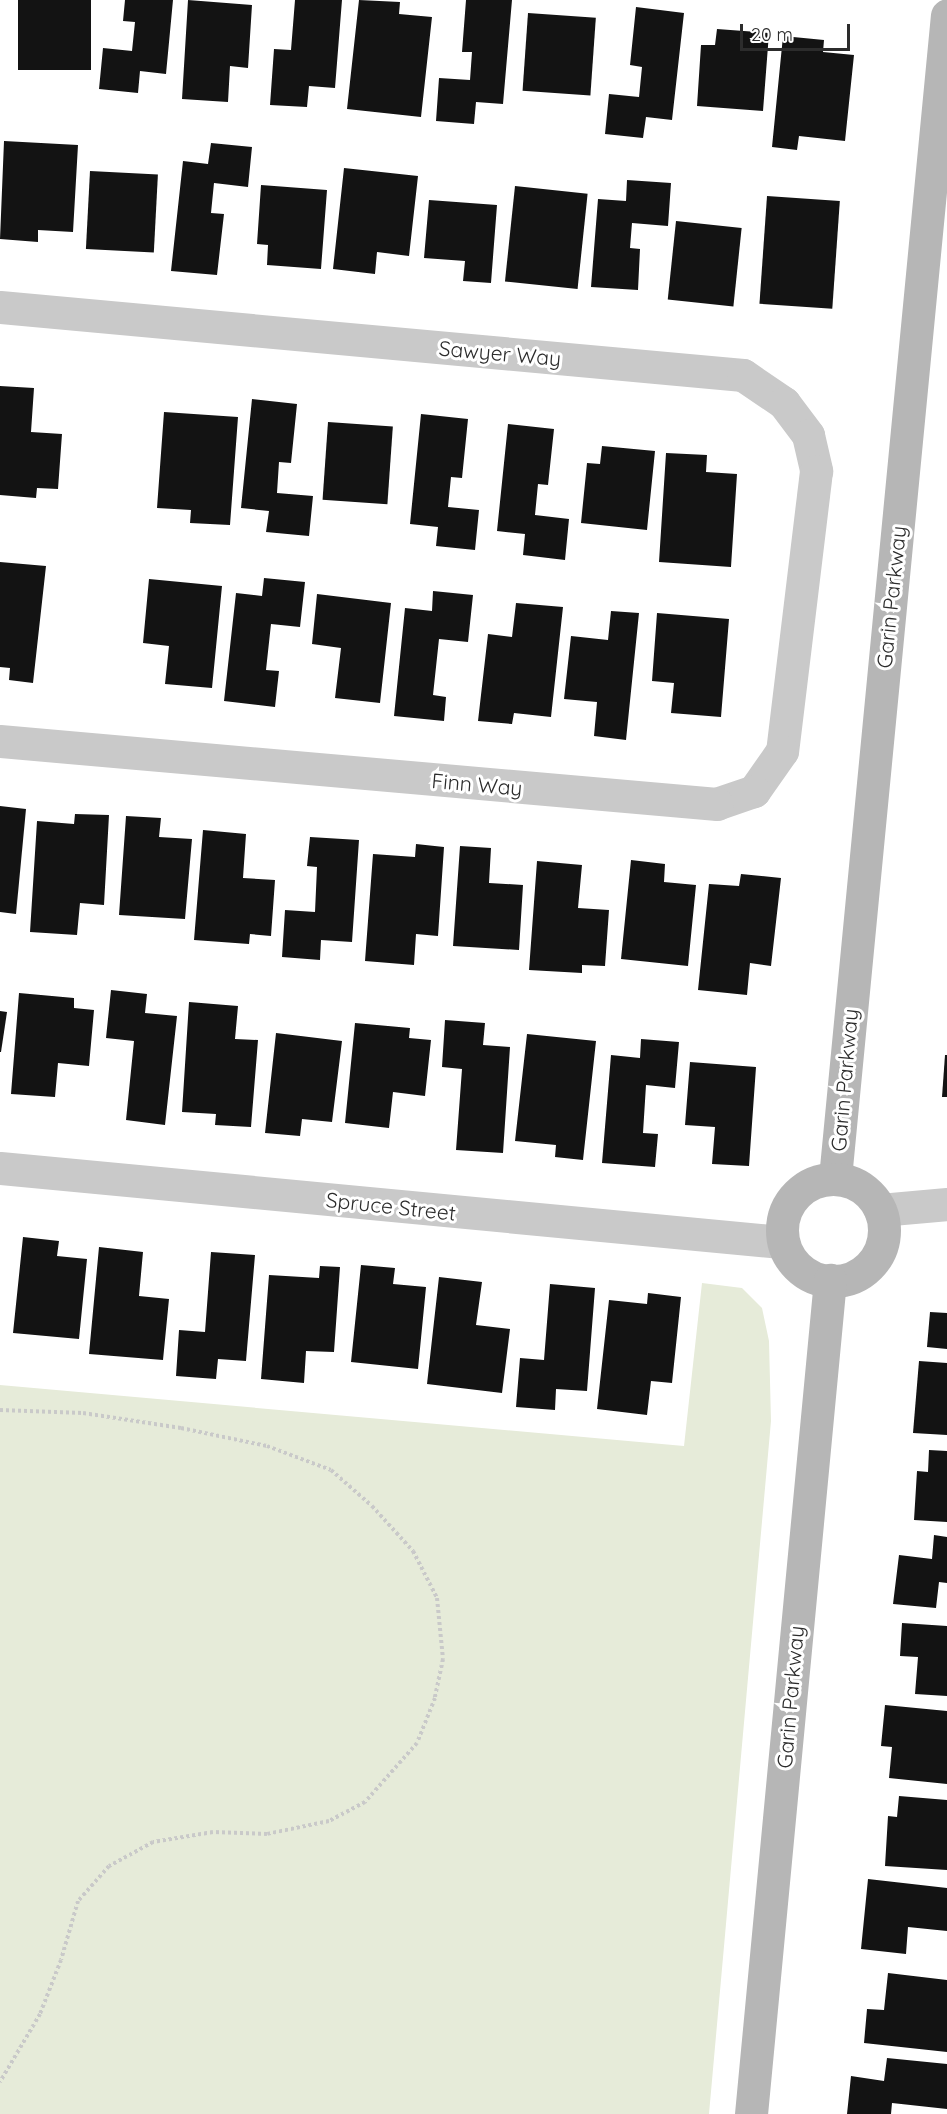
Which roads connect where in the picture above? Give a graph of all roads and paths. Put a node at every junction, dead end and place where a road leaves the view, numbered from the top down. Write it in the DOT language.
graph roads {
  1 [pos="947,15"];
  2 [pos="0,308"];
  3 [pos="800,602"];
  4 [pos="0,741"];
  5 [pos="0,1168"];
  6 [pos="835,1178"];
  7 [pos="947,1204"];
  8 [pos="880,1210"];
  9 [pos="782,1242"];
  10 [pos="830,1280"];
  11 [pos="0,1410"];
  12 [pos="0,2082"];
  13 [pos="751,2114"];
  1 -- 6 [label="street, Garin Parkway"];
  2 -- 3 [label="street, Sawyer Way"];
  3 -- 4 [label="street, Finn Way"];
  5 -- 9 [label="street, Spruce Street"];
  6 -- 8 [label="street"];
  6 -- 9 [label="street"];
  7 -- 8 [label="street"];
  8 -- 10 [label="street"];
  9 -- 10 [label="street"];
  10 -- 13 [label="street, Garin Parkway"];
  11 -- 12 [label="path"];
}
